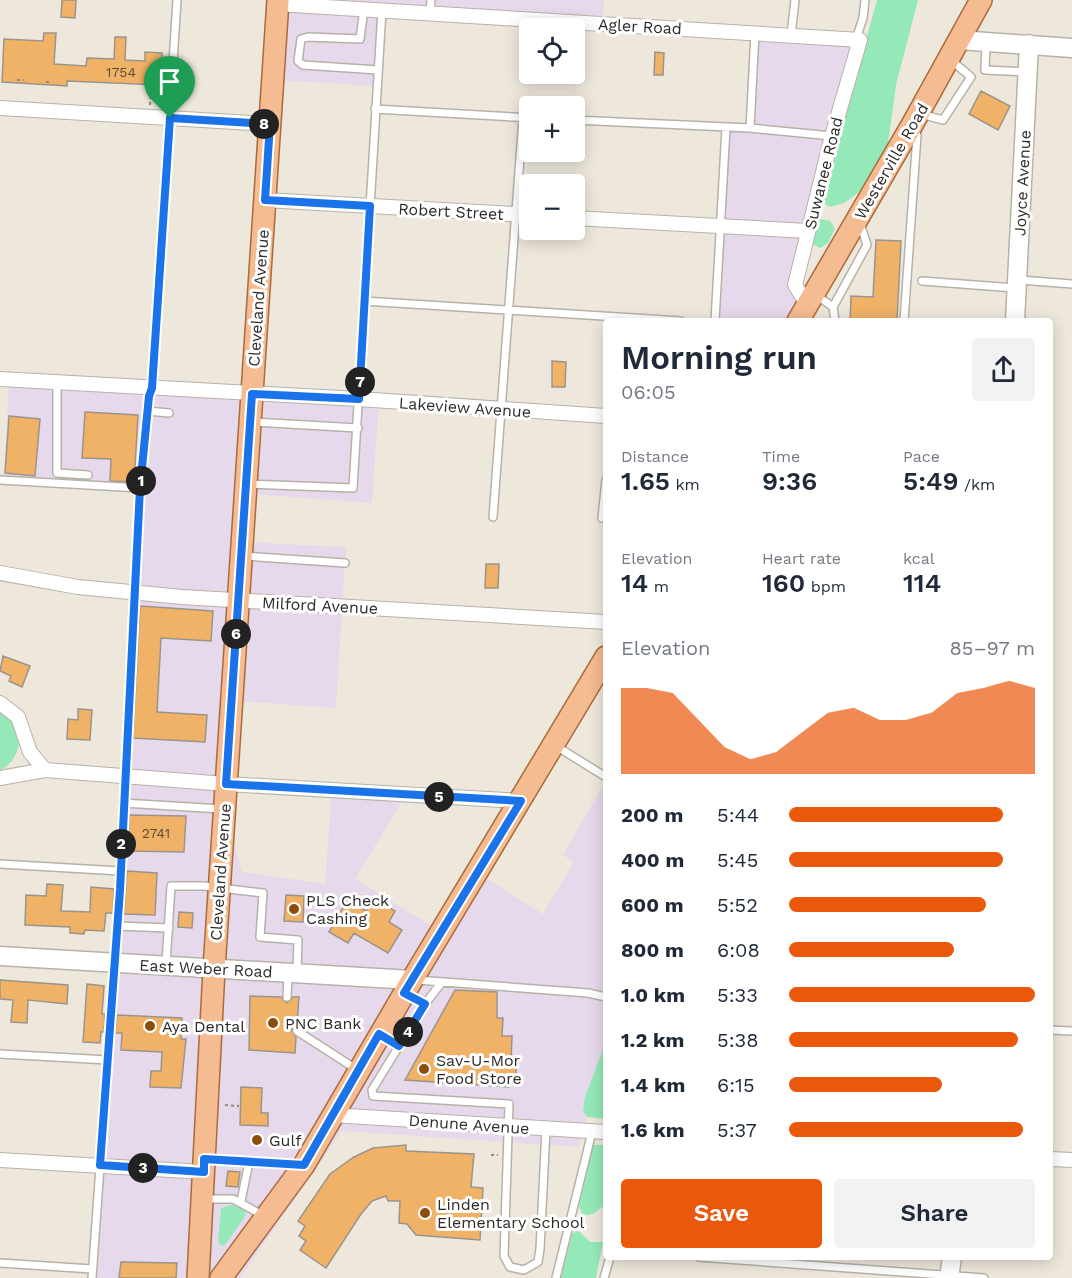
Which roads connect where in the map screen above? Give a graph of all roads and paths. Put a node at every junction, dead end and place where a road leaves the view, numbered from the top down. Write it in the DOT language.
graph roads {
  1 [pos="177,0"];
  2 [pos="795,0"];
  3 [pos="865,0"];
  4 [pos="981,0"];
  5 [pos="278,2"];
  6 [pos="361,6"];
  7 [pos="430,7"];
  8 [pos="382,10"];
  9 [pos="755,33"];
  10 [pos="791,35"];
  11 [pos="858,40"];
  12 [pos="987,42"];
  13 [pos="1029,44"];
  14 [pos="1072,48"];
  15 [pos="954,49"];
  16 [pos="985,69"];
  17 [pos="378,70"];
  18 [pos="1027,72"];
  19 [pos="970,77"];
  20 [pos="17,80"];
  21 [pos="24,80"];
  22 [pos="46,82"];
  23 [pos="51,82"];
  24 [pos="151,85"];
  25 [pos="0,108"];
  26 [pos="375,109"];
  27 [pos="149,117"];
  28 [pos="170,118"];
  29 [pos="519,118"];
  30 [pos="915,119"];
  31 [pos="585,121"];
  32 [pos="270,124"];
  33 [pos="726,128"];
  34 [pos="750,128"];
  35 [pos="832,136"];
  36 [pos="265,200"];
  37 [pos="370,206"];
  38 [pos="519,215"];
  39 [pos="585,219"];
  40 [pos="859,219"];
  41 [pos="721,226"];
  42 [pos="808,231"];
  43 [pos="519,240"];
  44 [pos="922,281"];
  45 [pos="1017,284"];
  46 [pos="1072,284"];
  47 [pos="364,301"];
  48 [pos="806,306"];
  49 [pos="833,307"];
  50 [pos="509,311"];
  51 [pos="629,318"];
  52 [pos="715,318"];
  53 [pos="835,318"];
  54 [pos="904,318"];
  55 [pos="1015,318"];
  56 [pos="0,379"];
  57 [pos="57,382"];
  58 [pos="152,388"];
  59 [pos="252,394"];
  60 [pos="359,399"];
  61 [pos="502,409"];
  62 [pos="147,411"];
  63 [pos="169,412"];
  64 [pos="603,416"];
  65 [pos="250,422"];
  66 [pos="358,428"];
  67 [pos="88,475"];
  68 [pos="0,480"];
  69 [pos="246,484"];
  70 [pos="140,488"];
  71 [pos="603,509"];
  72 [pos="493,517"];
  73 [pos="602,519"];
  74 [pos="241,556"];
  75 [pos="345,563"];
  76 [pos="0,573"];
  77 [pos="135,593"];
  78 [pos="238,601"];
  79 [pos="603,622"];
  80 [pos="603,662"];
  81 [pos="0,703"];
  82 [pos="554,744"];
  83 [pos="45,770"];
  84 [pos="603,775"];
  85 [pos="0,777"];
  86 [pos="124,777"];
  87 [pos="226,784"];
  88 [pos="521,801"];
  89 [pos="123,803"];
  90 [pos="224,809"];
  91 [pos="0,864"];
  92 [pos="120,871"];
  93 [pos="219,888"];
  94 [pos="117,926"];
  95 [pos="169,928"];
  96 [pos="0,956"];
  97 [pos="113,963"];
  98 [pos="166,966"];
  99 [pos="214,969"];
  100 [pos="292,973"];
  101 [pos="442,982"];
  102 [pos="408,986"];
  103 [pos="603,996"];
  104 [pos="287,997"];
  105 [pos="425,1004"];
  106 [pos="297,1030"];
  107 [pos="1053,1030"];
  108 [pos="1072,1031"];
  109 [pos="379,1034"];
  110 [pos="399,1046"];
  111 [pos="0,1054"];
  112 [pos="108,1060"];
  113 [pos="358,1070"];
  114 [pos="225,1105"];
  115 [pos="239,1106"];
  116 [pos="332,1115"];
  117 [pos="508,1127"];
  118 [pos="546,1129"];
  119 [pos="599,1132"];
  120 [pos="501,1154"];
  121 [pos="491,1155"];
  122 [pos="1053,1158"];
  123 [pos="0,1160"];
  124 [pos="1072,1160"];
  125 [pos="249,1162"];
  126 [pos="100,1165"];
  127 [pos="204,1165"];
  128 [pos="304,1165"];
  129 [pos="202,1199"];
  130 [pos="241,1201"];
  131 [pos="267,1217"];
  132 [pos="201,1229"];
  133 [pos="250,1238"];
  134 [pos="609,1260"];
  135 [pos="736,1260"];
  136 [pos="952,1260"];
  137 [pos="0,1263"];
  138 [pos="92,1269"];
  139 [pos="949,1277"];
  140 [pos="92,1278"];
  141 [pos="198,1278"];
  142 [pos="220,1278"];
  143 [pos="556,1278"];
  144 [pos="604,1278"];
  145 [pos="984,1278"];
  1 -- 28 [label="lane"];
  2 -- 10 [label="lane"];
  3 -- 11 [label="lane"];
  4 -- 15 [label="main road, Westerville Road"];
  5 -- 6 [label="street, Agler Road"];
  5 -- 32 [label="main road, Cleveland Avenue"];
  6 -- 8 [label="street, Agler Road"];
  6 -- 17 [label="lane"];
  7 -- 8 [label="street, Agler Road"];
  7 -- 9 [label="street, Agler Road"];
  8 -- 17 [label="lane"];
  9 -- 10 [label="street, Agler Road"];
  9 -- 34 [label="lane"];
  10 -- 11 [label="street, Agler Road"];
  11 -- 35 [label="street, Suwanee Road"];
  12 -- 13 [label="street"];
  12 -- 15 [label="street"];
  12 -- 16 [label="lane"];
  13 -- 14 [label="street"];
  13 -- 18 [label="street, Joyce Avenue"];
  15 -- 19 [label="lane"];
  15 -- 30 [label="main road, Westerville Road"];
  16 -- 18 [label="lane"];
  16 -- 19 [label="lane"];
  17 -- 26 [label="lane"];
  18 -- 45 [label="street, Joyce Avenue"];
  19 -- 30 [label="lane"];
  20 -- 21 [label="path"];
  22 -- 23 [label="path"];
  24 -- 27 [label="path"];
  25 -- 27 [label="street"];
  26 -- 29 [label="lane"];
  26 -- 37 [label="lane"];
  27 -- 28 [label="street"];
  28 -- 32 [label="street"];
  28 -- 58 [label="lane"];
  30 -- 40 [label="main road, Westerville Road"];
  30 -- 54 [label="lane"];
  31 -- 33 [label="lane"];
  32 -- 36 [label="main road, Cleveland Avenue"];
  33 -- 34 [label="lane"];
  33 -- 41 [label="lane"];
  34 -- 35 [label="lane"];
  35 -- 42 [label="street, Suwanee Road"];
  36 -- 37 [label="street, Robert Street"];
  36 -- 59 [label="main road, Cleveland Avenue"];
  37 -- 38 [label="street, Robert Street"];
  37 -- 47 [label="lane"];
  39 -- 41 [label="street"];
  40 -- 48 [label="main road, Westerville Road"];
  40 -- 49 [label="lane"];
  41 -- 42 [label="street"];
  41 -- 52 [label="lane"];
  42 -- 48 [label="street, Suwanee Road"];
  43 -- 50 [label="lane"];
  44 -- 45 [label="lane"];
  45 -- 46 [label="lane"];
  45 -- 55 [label="street, Joyce Avenue"];
  47 -- 50 [label="lane"];
  47 -- 60 [label="lane"];
  48 -- 49 [label="lane"];
  49 -- 53 [label="lane"];
  50 -- 51 [label="lane"];
  50 -- 61 [label="lane"];
  56 -- 57 [label="street, Lakeview Avenue"];
  57 -- 58 [label="street, Lakeview Avenue"];
  57 -- 67 [label="lane"];
  58 -- 59 [label="street, Lakeview Avenue"];
  58 -- 62 [label="lane"];
  59 -- 60 [label="street, Lakeview Avenue"];
  59 -- 65 [label="main road, Cleveland Avenue"];
  60 -- 61 [label="street, Lakeview Avenue"];
  60 -- 66 [label="lane"];
  61 -- 64 [label="street, Lakeview Avenue"];
  61 -- 72 [label="lane"];
  62 -- 63 [label="lane"];
  62 -- 70 [label="lane"];
  65 -- 66 [label="lane"];
  65 -- 69 [label="main road, Cleveland Avenue"];
  66 -- 69 [label="lane"];
  68 -- 70 [label="lane"];
  69 -- 74 [label="main road, Cleveland Avenue"];
  70 -- 77 [label="lane"];
  71 -- 73 [label="lane"];
  74 -- 75 [label="lane"];
  74 -- 78 [label="main road, Cleveland Avenue"];
  76 -- 77 [label="street, Milford Avenue"];
  77 -- 78 [label="street, Milford Avenue"];
  77 -- 86 [label="lane"];
  78 -- 79 [label="street, Milford Avenue"];
  78 -- 87 [label="main road, Cleveland Avenue"];
  80 -- 82 [label="main road"];
  81 -- 83 [label="street"];
  82 -- 84 [label="lane"];
  82 -- 88 [label="main road"];
  83 -- 85 [label="street"];
  83 -- 86 [label="street"];
  86 -- 87 [label="street"];
  86 -- 89 [label="lane"];
  87 -- 88 [label="street"];
  87 -- 90 [label="main road, Cleveland Avenue"];
  88 -- 102 [label="main road"];
  89 -- 90 [label="lane"];
  89 -- 92 [label="lane"];
  90 -- 93 [label="main road, Cleveland Avenue"];
  91 -- 92 [label="lane"];
  92 -- 94 [label="lane"];
  93 -- 95 [label="lane"];
  93 -- 99 [label="main road, Cleveland Avenue"];
  93 -- 100 [label="lane"];
  94 -- 95 [label="lane"];
  94 -- 97 [label="lane"];
  95 -- 98 [label="lane"];
  96 -- 97 [label="street, East Weber Road"];
  97 -- 98 [label="street, East Weber Road"];
  97 -- 112 [label="lane"];
  98 -- 99 [label="street, East Weber Road"];
  99 -- 100 [label="street, East Weber Road"];
  99 -- 127 [label="main road, Cleveland Avenue"];
  100 -- 102 [label="street, East Weber Road"];
  100 -- 104 [label="lane"];
  101 -- 102 [label="lane"];
  101 -- 103 [label="lane"];
  101 -- 105 [label="lane"];
  102 -- 105 [label="lane"];
  102 -- 109 [label="main road"];
  105 -- 110 [label="lane"];
  106 -- 113 [label="lane"];
  107 -- 108 [label="lane"];
  109 -- 110 [label="lane"];
  109 -- 113 [label="main road"];
  110 -- 117 [label="lane"];
  111 -- 112 [label="lane"];
  112 -- 126 [label="lane"];
  113 -- 116 [label="main road"];
  114 -- 115 [label="path"];
  116 -- 117 [label="street, Denune Avenue"];
  116 -- 128 [label="main road"];
  117 -- 118 [label="street, Denune Avenue"];
  117 -- 118 [label="lane"];
  118 -- 119 [label="street, Denune Avenue"];
  119 -- 143 [label="lane"];
  120 -- 121 [label="path"];
  122 -- 124 [label="street"];
  123 -- 126 [label="street"];
  125 -- 127 [label="lane"];
  125 -- 128 [label="lane"];
  125 -- 130 [label="lane"];
  126 -- 127 [label="street"];
  126 -- 138 [label="lane"];
  127 -- 129 [label="main road, Cleveland Avenue"];
  128 -- 131 [label="main road"];
  129 -- 130 [label="lane"];
  129 -- 132 [label="main road, Cleveland Avenue"];
  130 -- 131 [label="lane"];
  131 -- 133 [label="main road"];
  132 -- 133 [label="main road"];
  132 -- 141 [label="main road, Cleveland Avenue"];
  133 -- 142 [label="main road"];
  134 -- 144 [label="lane"];
  135 -- 139 [label="lane"];
  136 -- 139 [label="street"];
  137 -- 138 [label="lane"];
  138 -- 140 [label="lane"];
  139 -- 145 [label="lane"];
}
